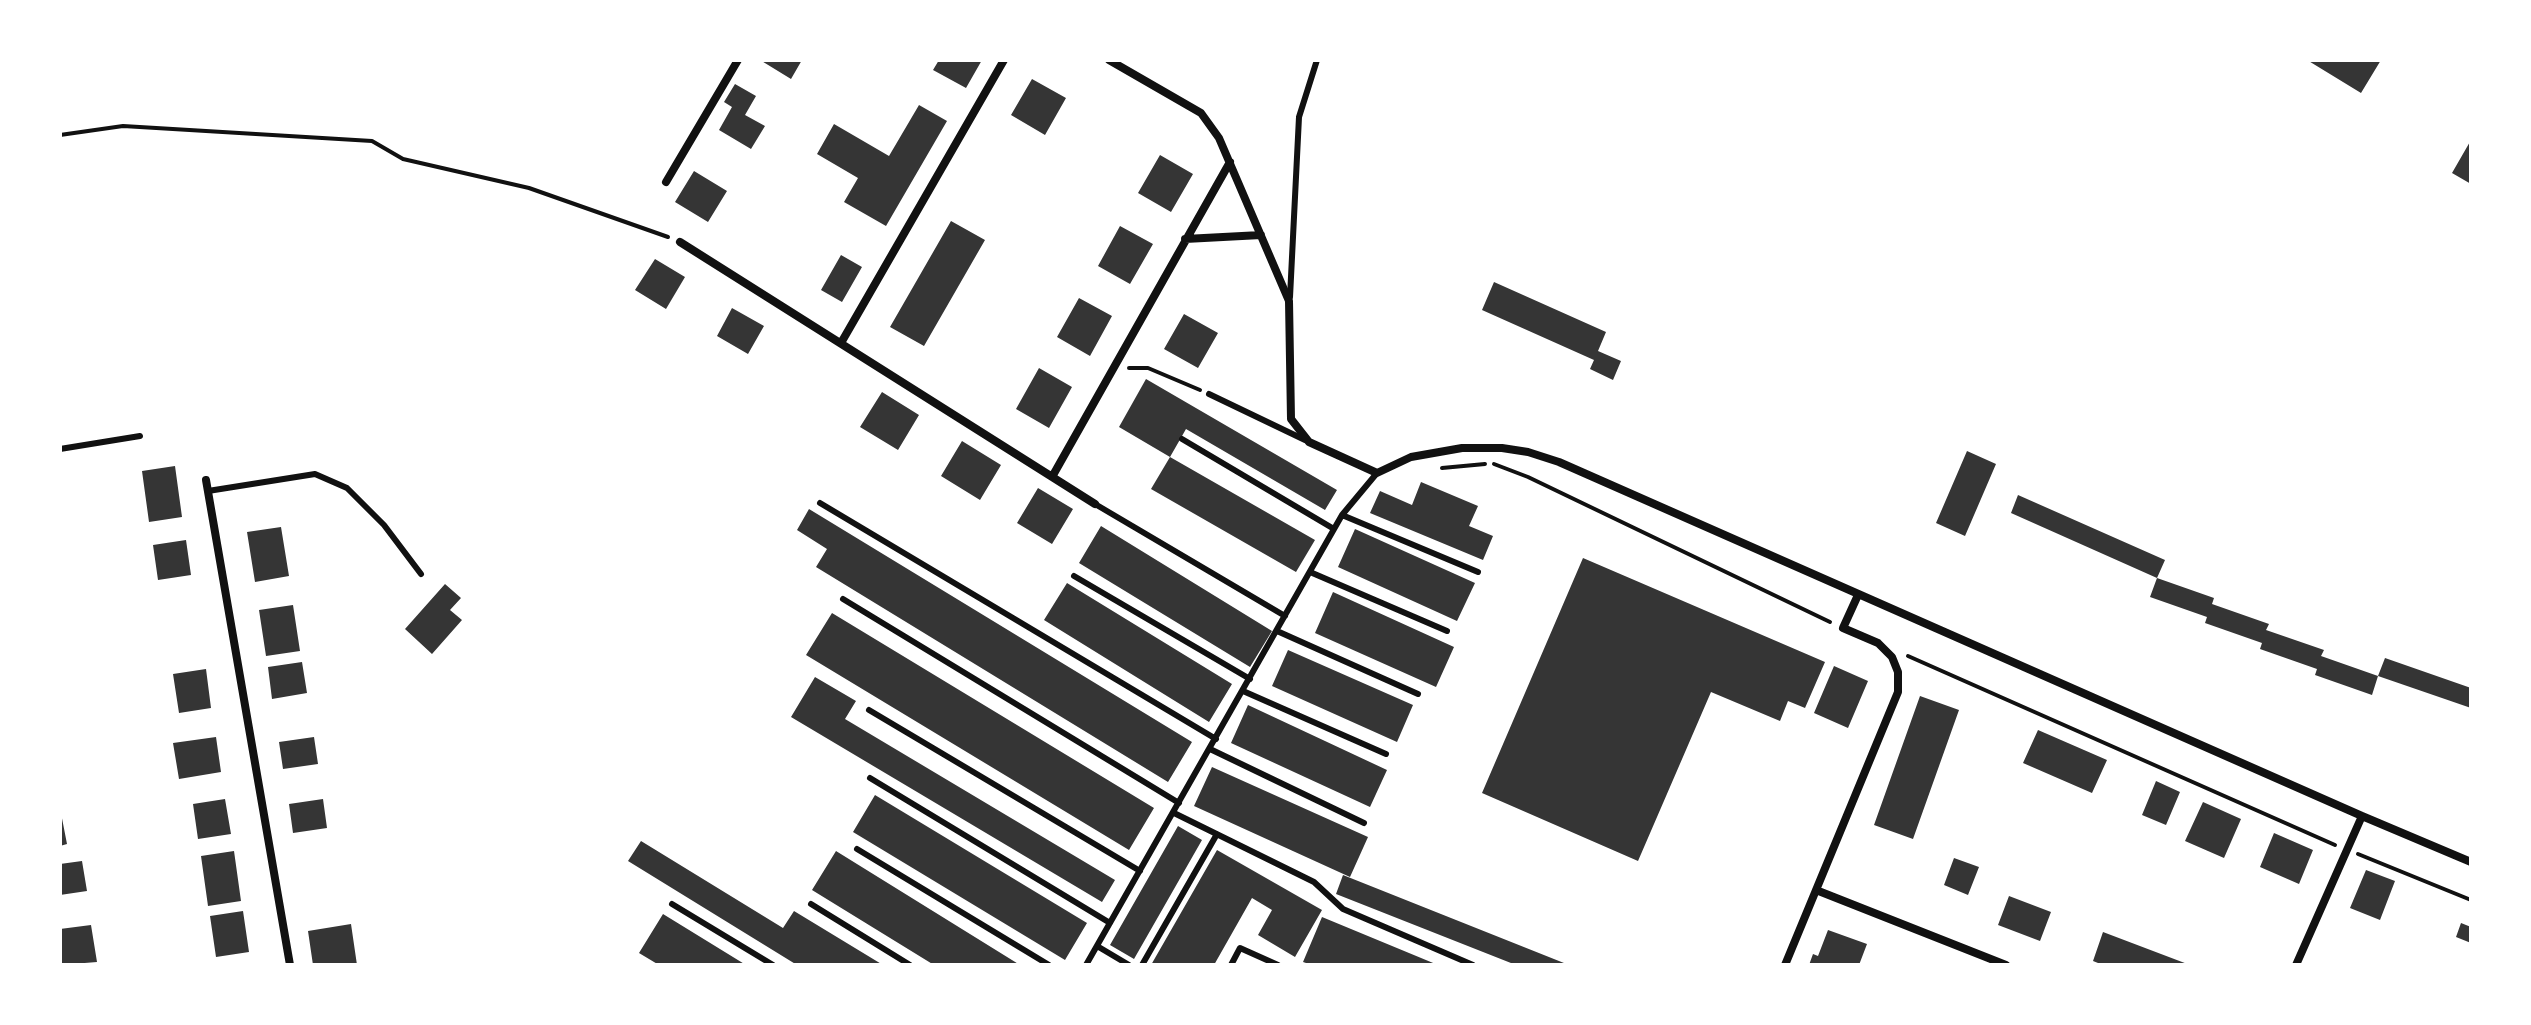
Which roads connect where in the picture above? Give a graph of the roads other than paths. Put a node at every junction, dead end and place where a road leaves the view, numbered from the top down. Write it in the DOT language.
graph roads {
  1 [pos="738,60"];
  2 [pos="1004,60"];
  3 [pos="1109,60"];
  4 [pos="1317,60"];
  5 [pos="1230,162"];
  6 [pos="666,182"];
  7 [pos="1261,235"];
  8 [pos="1185,239"];
  9 [pos="680,242"];
  10 [pos="1289,301"];
  11 [pos="841,343"];
  12 [pos="1209,394"];
  13 [pos="140,436"];
  14 [pos="1182,439"];
  15 [pos="1309,442"];
  16 [pos="60,449"];
  17 [pos="1377,473"];
  18 [pos="1052,477"];
  19 [pos="206,480"];
  20 [pos="208,491"];
  21 [pos="820,503"];
  22 [pos="1095,504"];
  23 [pos="1342,515"];
  24 [pos="1334,529"];
  25 [pos="1310,572"];
  26 [pos="1478,572"];
  27 [pos="421,574"];
  28 [pos="1074,576"];
  29 [pos="1858,595"];
  30 [pos="843,599"];
  31 [pos="1285,616"];
  32 [pos="1277,631"];
  33 [pos="1447,631"];
  34 [pos="1250,679"];
  35 [pos="1243,691"];
  36 [pos="1418,694"];
  37 [pos="869,710"];
  38 [pos="1216,739"];
  39 [pos="1210,749"];
  40 [pos="1386,754"];
  41 [pos="870,778"];
  42 [pos="1179,803"];
  43 [pos="1174,813"];
  44 [pos="2362,816"];
  45 [pos="1364,823"];
  46 [pos="1217,834"];
  47 [pos="857,849"];
  48 [pos="2471,862"];
  49 [pos="1140,871"];
  50 [pos="1816,890"];
  51 [pos="672,904"];
  52 [pos="811,904"];
  53 [pos="1110,923"];
  54 [pos="1097,946"];
  55 [pos="290,965"];
  56 [pos="773,965"];
  57 [pos="910,965"];
  58 [pos="1049,965"];
  59 [pos="1086,965"];
  60 [pos="1129,965"];
  61 [pos="1142,965"];
  62 [pos="1231,965"];
  63 [pos="1278,965"];
  64 [pos="1473,965"];
  65 [pos="1785,965"];
  66 [pos="2006,965"];
  67 [pos="2296,965"];
  1 -- 6 [label="street"];
  2 -- 11 [label="street"];
  3 -- 5 [label="street"];
  4 -- 10 [label="lane"];
  5 -- 7 [label="street"];
  5 -- 8 [label="street"];
  7 -- 8 [label="street"];
  7 -- 10 [label="street"];
  8 -- 18 [label="street"];
  9 -- 11 [label="street"];
  10 -- 15 [label="street"];
  11 -- 18 [label="street"];
  12 -- 15 [label="lane"];
  13 -- 16 [label="lane"];
  14 -- 24 [label="lane"];
  15 -- 17 [label="street"];
  17 -- 23 [label="lane"];
  17 -- 29 [label="street"];
  18 -- 22 [label="street"];
  19 -- 20 [label="street"];
  20 -- 27 [label="lane"];
  20 -- 55 [label="street"];
  21 -- 38 [label="lane"];
  22 -- 31 [label="lane"];
  23 -- 24 [label="lane"];
  23 -- 26 [label="lane"];
  24 -- 25 [label="lane"];
  25 -- 31 [label="lane"];
  25 -- 33 [label="lane"];
  28 -- 34 [label="lane"];
  29 -- 44 [label="street"];
  29 -- 50 [label="street"];
  30 -- 42 [label="lane"];
  31 -- 32 [label="lane"];
  32 -- 34 [label="lane"];
  32 -- 36 [label="lane"];
  34 -- 35 [label="lane"];
  35 -- 38 [label="lane"];
  35 -- 40 [label="lane"];
  37 -- 49 [label="lane"];
  38 -- 39 [label="lane"];
  39 -- 42 [label="lane"];
  39 -- 45 [label="lane"];
  41 -- 53 [label="lane"];
  42 -- 43 [label="lane"];
  43 -- 46 [label="lane"];
  43 -- 49 [label="lane"];
  44 -- 48 [label="street"];
  44 -- 67 [label="street"];
  46 -- 61 [label="lane"];
  46 -- 64 [label="lane"];
  47 -- 58 [label="lane"];
  49 -- 53 [label="lane"];
  50 -- 65 [label="street"];
  50 -- 66 [label="street"];
  51 -- 56 [label="lane"];
  52 -- 57 [label="lane"];
  53 -- 54 [label="lane"];
  54 -- 59 [label="lane"];
  54 -- 60 [label="lane"];
  62 -- 63 [label="lane"];
}
